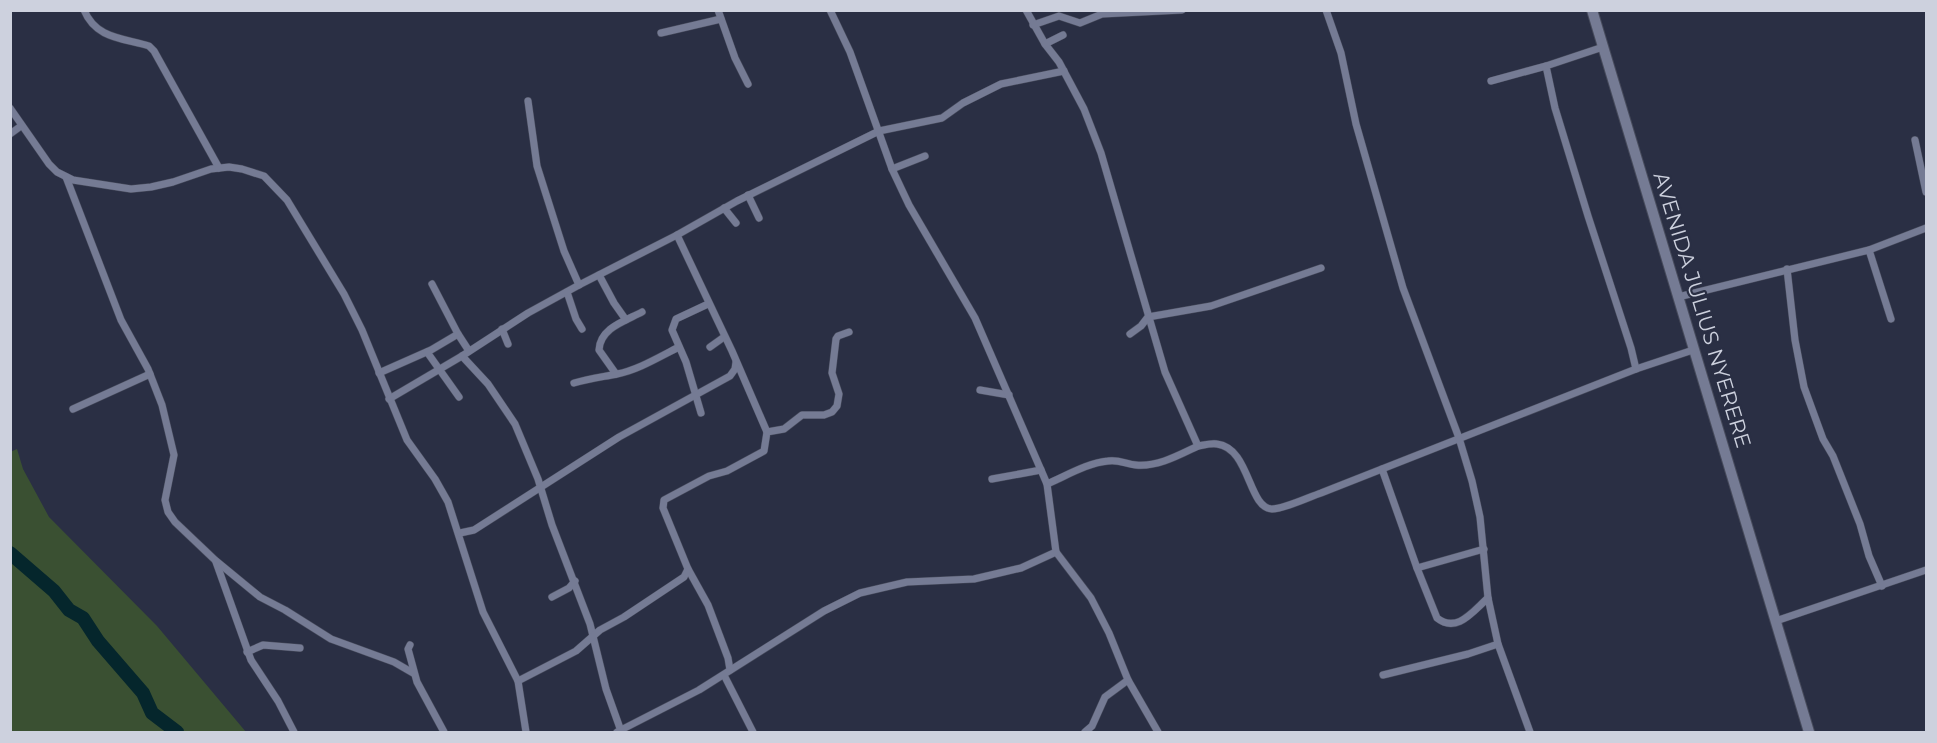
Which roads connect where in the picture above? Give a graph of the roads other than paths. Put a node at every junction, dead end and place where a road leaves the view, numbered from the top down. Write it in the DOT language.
graph roads {
  1 [pos="84,10"];
  2 [pos="718,10"];
  3 [pos="830,10"];
  4 [pos="1026,10"];
  5 [pos="1182,10"];
  6 [pos="1326,10"];
  7 [pos="1592,10"];
  8 [pos="721,19"];
  9 [pos="1033,25"];
  10 [pos="661,33"];
  11 [pos="1063,35"];
  12 [pos="1045,44"];
  13 [pos="1603,47"];
  14 [pos="1546,66"];
  15 [pos="1064,71"];
  16 [pos="1491,81"];
  17 [pos="748,84"];
  18 [pos="528,101"];
  19 [pos="10,108"];
  20 [pos="21,126"];
  21 [pos="879,130"];
  22 [pos="10,134"];
  23 [pos="1915,140"];
  24 [pos="925,156"];
  25 [pos="219,168"];
  26 [pos="892,169"];
  27 [pos="66,177"];
  28 [pos="1926,192"];
  29 [pos="748,195"];
  30 [pos="724,208"];
  31 [pos="759,218"];
  32 [pos="736,223"];
  33 [pos="1926,229"];
  34 [pos="676,235"];
  35 [pos="1869,250"];
  36 [pos="1321,268"];
  37 [pos="1787,269"];
  38 [pos="599,275"];
  39 [pos="432,284"];
  40 [pos="579,285"];
  41 [pos="567,292"];
  42 [pos="1678,297"];
  43 [pos="708,304"];
  44 [pos="642,312"];
  45 [pos="1148,317"];
  46 [pos="1891,319"];
  47 [pos="626,320"];
  48 [pos="502,329"];
  49 [pos="582,329"];
  50 [pos="849,332"];
  51 [pos="458,334"];
  52 [pos="1130,334"];
  53 [pos="724,337"];
  54 [pos="508,344"];
  55 [pos="679,347"];
  56 [pos="710,347"];
  57 [pos="1693,350"];
  58 [pos="427,352"];
  59 [pos="466,353"];
  60 [pos="736,362"];
  61 [pos="1636,369"];
  62 [pos="439,370"];
  63 [pos="379,372"];
  64 [pos="150,374"];
  65 [pos="616,374"];
  66 [pos="730,376"];
  67 [pos="743,380"];
  68 [pos="574,383"];
  69 [pos="980,390"];
  70 [pos="695,393"];
  71 [pos="1010,395"];
  72 [pos="459,397"];
  73 [pos="389,399"];
  74 [pos="72,409"];
  75 [pos="701,413"];
  76 [pos="766,432"];
  77 [pos="1459,438"];
  78 [pos="1198,446"];
  79 [pos="1382,469"];
  80 [pos="1041,470"];
  81 [pos="538,479"];
  82 [pos="992,479"];
  83 [pos="550,481"];
  84 [pos="1047,484"];
  85 [pos="540,487"];
  86 [pos="460,533"];
  87 [pos="1484,549"];
  88 [pos="1056,552"];
  89 [pos="215,560"];
  90 [pos="688,568"];
  91 [pos="1417,568"];
  92 [pos="1926,570"];
  93 [pos="575,581"];
  94 [pos="1882,586"];
  95 [pos="552,597"];
  96 [pos="1488,598"];
  97 [pos="1776,621"];
  98 [pos="593,636"];
  99 [pos="1498,644"];
  100 [pos="410,645"];
  101 [pos="300,648"];
  102 [pos="247,652"];
  103 [pos="727,672"];
  104 [pos="413,673"];
  105 [pos="1383,675"];
  106 [pos="1128,680"];
  107 [pos="518,681"];
  108 [pos="294,732"];
  109 [pos="444,732"];
  110 [pos="524,732"];
  111 [pos="619,732"];
  112 [pos="753,732"];
  113 [pos="1085,732"];
  114 [pos="1158,732"];
  115 [pos="1530,732"];
  116 [pos="1809,732"];
  1 -- 25 [label="street"];
  2 -- 8 [label="street"];
  3 -- 21 [label="street"];
  4 -- 9 [label="street"];
  5 -- 9 [label="street"];
  6 -- 77 [label="street"];
  7 -- 13 [label="street, AVENIDA JULIUS NYERERE"];
  8 -- 10 [label="street"];
  8 -- 17 [label="street"];
  9 -- 12 [label="street"];
  11 -- 12 [label="street"];
  12 -- 15 [label="street"];
  13 -- 14 [label="street"];
  13 -- 42 [label="street, AVENIDA JULIUS NYERERE"];
  14 -- 16 [label="street"];
  14 -- 61 [label="street"];
  15 -- 21 [label="street"];
  15 -- 45 [label="street"];
  18 -- 40 [label="street"];
  19 -- 20 [label="street"];
  20 -- 22 [label="street"];
  20 -- 27 [label="street"];
  21 -- 26 [label="street"];
  21 -- 29 [label="street"];
  23 -- 28 [label="street"];
  24 -- 26 [label="street"];
  25 -- 27 [label="street"];
  25 -- 63 [label="street"];
  26 -- 71 [label="street"];
  27 -- 64 [label="street"];
  29 -- 30 [label="street"];
  29 -- 31 [label="street"];
  30 -- 32 [label="street"];
  30 -- 34 [label="street"];
  33 -- 35 [label="street"];
  34 -- 38 [label="street"];
  34 -- 43 [label="street"];
  35 -- 37 [label="street"];
  35 -- 46 [label="street"];
  36 -- 45 [label="street"];
  37 -- 42 [label="street"];
  37 -- 94 [label="street"];
  38 -- 40 [label="street"];
  38 -- 47 [label="street"];
  39 -- 51 [label="street"];
  40 -- 41 [label="street"];
  41 -- 48 [label="street"];
  41 -- 49 [label="street"];
  42 -- 57 [label="street, AVENIDA JULIUS NYERERE"];
  43 -- 53 [label="street"];
  43 -- 55 [label="street"];
  44 -- 47 [label="street"];
  45 -- 52 [label="street"];
  45 -- 78 [label="street"];
  47 -- 65 [label="street"];
  48 -- 54 [label="street"];
  48 -- 59 [label="street"];
  50 -- 76 [label="street"];
  51 -- 58 [label="street"];
  51 -- 59 [label="street"];
  53 -- 56 [label="street"];
  53 -- 60 [label="street"];
  55 -- 65 [label="street"];
  55 -- 70 [label="street"];
  57 -- 61 [label="street"];
  57 -- 97 [label="street, AVENIDA JULIUS NYERERE"];
  58 -- 62 [label="street"];
  58 -- 63 [label="street"];
  59 -- 62 [label="street"];
  59 -- 81 [label="street"];
  60 -- 66 [label="street"];
  60 -- 67 [label="street"];
  61 -- 77 [label="street"];
  62 -- 72 [label="street"];
  62 -- 73 [label="street"];
  63 -- 73 [label="street"];
  64 -- 74 [label="street"];
  64 -- 89 [label="street"];
  65 -- 68 [label="street"];
  66 -- 67 [label="street"];
  66 -- 70 [label="street"];
  67 -- 76 [label="street"];
  69 -- 71 [label="street"];
  70 -- 75 [label="street"];
  70 -- 83 [label="street"];
  71 -- 80 [label="street"];
  73 -- 86 [label="street"];
  76 -- 90 [label="street"];
  77 -- 79 [label="street"];
  77 -- 87 [label="street"];
  78 -- 79 [label="street"];
  78 -- 84 [label="street"];
  79 -- 91 [label="street"];
  80 -- 82 [label="street"];
  80 -- 84 [label="street"];
  81 -- 83 [label="street"];
  81 -- 85 [label="street"];
  83 -- 85 [label="street"];
  84 -- 88 [label="street"];
  85 -- 86 [label="street"];
  85 -- 93 [label="street"];
  86 -- 107 [label="street"];
  87 -- 91 [label="street"];
  87 -- 96 [label="street"];
  88 -- 103 [label="street"];
  88 -- 106 [label="street"];
  89 -- 102 [label="street"];
  89 -- 104 [label="street"];
  90 -- 98 [label="street"];
  90 -- 103 [label="street"];
  91 -- 96 [label="street"];
  92 -- 94 [label="street"];
  93 -- 95 [label="street"];
  93 -- 98 [label="street"];
  94 -- 97 [label="street"];
  96 -- 99 [label="street"];
  97 -- 116 [label="street, AVENIDA JULIUS NYERERE"];
  98 -- 107 [label="street"];
  98 -- 111 [label="street"];
  99 -- 105 [label="street"];
  99 -- 115 [label="street"];
  100 -- 104 [label="street"];
  101 -- 102 [label="street"];
  102 -- 108 [label="street"];
  103 -- 111 [label="street"];
  103 -- 112 [label="street"];
  104 -- 109 [label="street"];
  106 -- 113 [label="street"];
  106 -- 114 [label="street"];
  107 -- 110 [label="street"];
}
